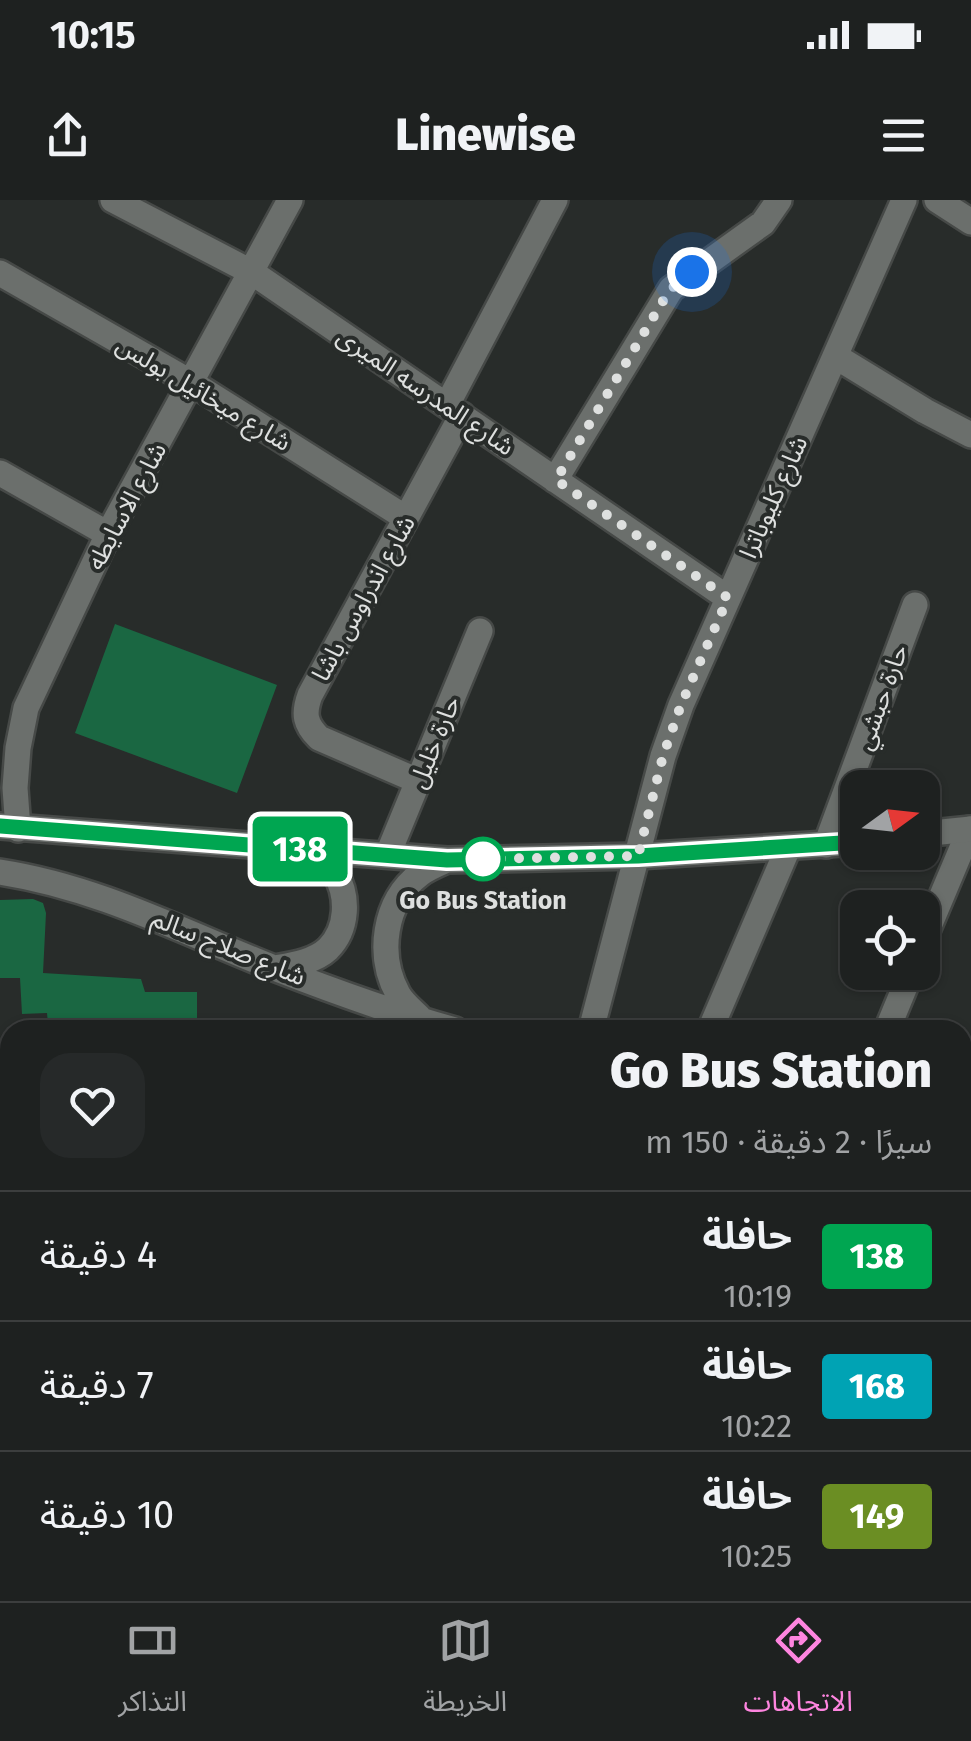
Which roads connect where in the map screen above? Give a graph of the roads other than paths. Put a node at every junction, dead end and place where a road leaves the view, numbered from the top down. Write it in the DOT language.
graph roads {
  1 [pos="113,200"];
  2 [pos="290,200"];
  3 [pos="555,200"];
  4 [pos="779,200"];
  5 [pos="904,200"];
  6 [pos="938,200"];
  7 [pos="971,222"];
  8 [pos="0,272"];
  9 [pos="253,273"];
  10 [pos="836,356"];
  11 [pos="192,383"];
  12 [pos="454,410"];
  13 [pos="971,435"];
  14 [pos="0,472"];
  15 [pos="556,480"];
  16 [pos="406,518"];
  17 [pos="108,534"];
  18 [pos="728,598"];
  19 [pos="916,605"];
  20 [pos="480,631"];
  21 [pos="418,781"];
  22 [pos="9,828"];
  23 [pos="970,829"];
  24 [pos="940,832"];
  25 [pos="840,844"];
  26 [pos="826,846"];
  27 [pos="788,848"];
  28 [pos="312,850"];
  29 [pos="388,854"];
  30 [pos="638,856"];
  31 [pos="447,860"];
  32 [pos="0,872"];
  33 [pos="940,901"];
  34 [pos="274,968"];
  35 [pos="903,990"];
  36 [pos="419,1020"];
  37 [pos="421,1020"];
  38 [pos="594,1020"];
  39 [pos="714,1020"];
  40 [pos="891,1020"];
  1 -- 9 [label="street, شارع المدرسه الميرى"];
  2 -- 9 [label="street, شارع الاسايطه"];
  3 -- 12 [label="street, شارع اندراوس باشا"];
  4 -- 15 [label="street"];
  5 -- 10 [label="street, شارع كليوباترا"];
  6 -- 7 [label="street"];
  8 -- 11 [label="street, شارع ميخائيل بولس"];
  9 -- 11 [label="street, شارع الاسايطه"];
  9 -- 12 [label="street, شارع المدرسه الميرى"];
  10 -- 13 [label="street"];
  10 -- 18 [label="street, شارع كليوباترا"];
  11 -- 16 [label="street, شارع ميخائيل بولس"];
  11 -- 17 [label="street, شارع الاسايطه"];
  12 -- 15 [label="street, شارع المدرسه الميرى"];
  12 -- 16 [label="street, شارع اندراوس باشا"];
  14 -- 17 [label="street"];
  15 -- 18 [label="street, شارع المدرسه الميرى"];
  16 -- 21 [label="street, شارع اندراوس باشا"];
  17 -- 22 [label="street, شارع الاسايطه"];
  18 -- 30 [label="street, شارع كليوباترا"];
  19 -- 26 [label="street, حارة حبشي"];
  20 -- 21 [label="street, حارة خليل"];
  21 -- 29 [label="street, حارة خليل"];
  22 -- 28 [label="street"];
  23 -- 24 [label="street"];
  23 -- 33 [label="street"];
  25 -- 26 [label="street"];
  26 -- 27 [label="street"];
  27 -- 30 [label="street"];
  27 -- 39 [label="street"];
  28 -- 29 [label="street"];
  28 -- 34 [label="street"];
  29 -- 31 [label="street"];
  30 -- 31 [label="street"];
  30 -- 38 [label="street, شارع كليوباترا"];
  31 -- 37 [label="street"];
  32 -- 34 [label="street, شارع صلاح سالم"];
  34 -- 36 [label="street, شارع صلاح سالم"];
  35 -- 40 [label="street"];
}
